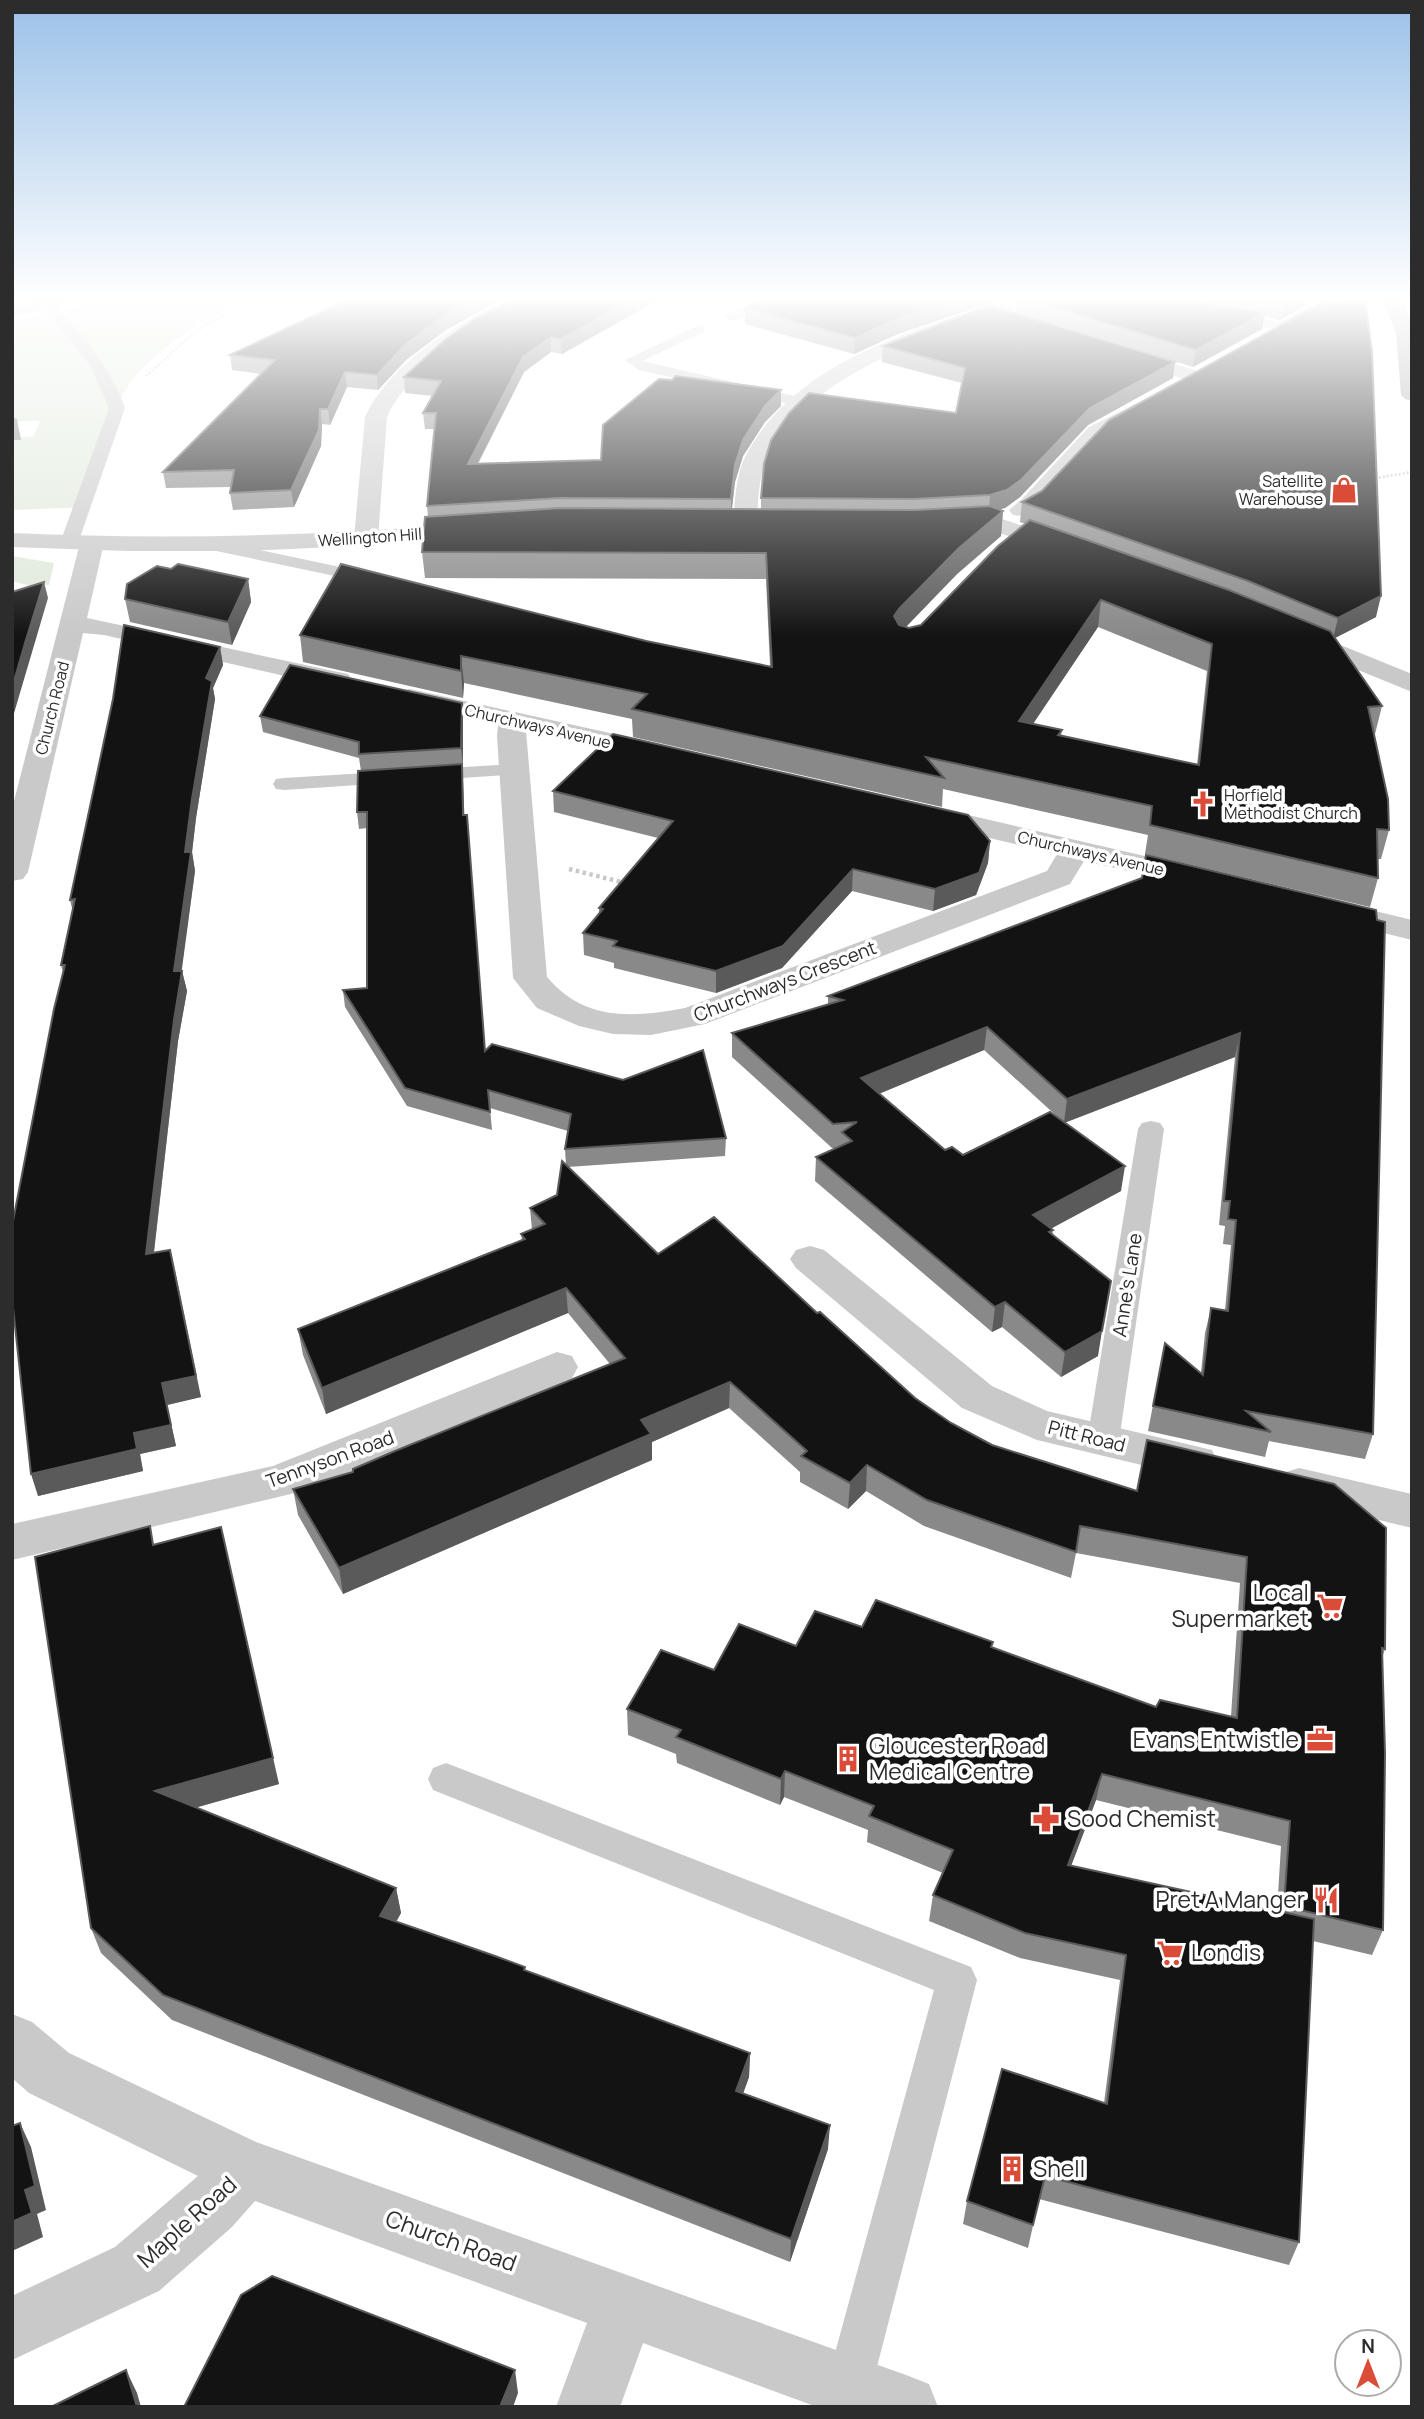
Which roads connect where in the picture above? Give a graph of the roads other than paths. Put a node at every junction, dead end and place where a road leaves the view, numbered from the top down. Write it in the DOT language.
graph roads {
  1 [pos="116,411"];
  2 [pos="379,411"];
  3 [pos="793,411"];
  4 [pos="1133,411"];
  5 [pos="990,522"];
  6 [pos="720,524"];
  7 [pos="745,524"];
  8 [pos="771,525"];
  9 [pos="925,526"];
  10 [pos="495,528"];
  11 [pos="366,538"];
  12 [pos="12,540"];
  13 [pos="80,543"];
  14 [pos="208,544"];
  15 [pos="1094,559"];
  16 [pos="385,582"];
  17 [pos="73,624"];
  18 [pos="1285,631"];
  19 [pos="1412,684"];
  20 [pos="513,720"];
  21 [pos="687,760"];
  22 [pos="514,770"];
  23 [pos="284,784"];
  24 [pos="902,809"];
  25 [pos="1076,849"];
  26 [pos="12,872"];
  27 [pos="1224,884"];
  28 [pos="1304,904"];
  29 [pos="1412,930"];
  30 [pos="1151,1129"];
  31 [pos="810,1259"];
  32 [pos="557,1367"];
  33 [pos="1103,1441"];
  34 [pos="1412,1511"];
  35 [pos="12,1542"];
  36 [pos="446,1779"];
  37 [pos="12,2041"];
  38 [pos="246,2168"];
  39 [pos="625,2305"];
  40 [pos="12,2329"];
  41 [pos="849,2386"];
  42 [pos="588,2407"];
  43 [pos="906,2407"];
  1 -- 13 [label="lane"];
  2 -- 11 [label="street"];
  3 -- 7 [label="street"];
  4 -- 5 [label="street"];
  5 -- 9 [label="street"];
  5 -- 15 [label="street"];
  6 -- 7 [label="street"];
  7 -- 8 [label="street"];
  10 -- 11 [label="street, Wellington Hill"];
  11 -- 14 [label="street, Wellington Hill"];
  12 -- 13 [label="street, Wellington Hill"];
  13 -- 14 [label="street, Wellington Hill"];
  13 -- 17 [label="street, Church Road"];
  14 -- 16 [label="lane"];
  17 -- 20 [label="street, Churchways Avenue"];
  17 -- 26 [label="street, Church Road"];
  18 -- 19 [label="street"];
  20 -- 21 [label="street, Churchways Avenue"];
  20 -- 22 [label="street, Churchways Crescent"];
  22 -- 23 [label="lane"];
  22 -- 25 [label="street, Churchways Crescent"];
  24 -- 25 [label="street, Churchways Avenue"];
  25 -- 27 [label="street, Churchways Avenue"];
  28 -- 29 [label="street"];
  30 -- 33 [label="lane, Anne’s Lane"];
  31 -- 33 [label="street, Pitt Road"];
  32 -- 35 [label="street, Tennyson Road"];
  33 -- 34 [label="street, Pitt Road"];
  36 -- 41 [label="lane"];
  37 -- 38 [label="street, Church Road"];
  38 -- 39 [label="street, Church Road"];
  38 -- 40 [label="street, Maple Road"];
  39 -- 41 [label="street, Church Road"];
  39 -- 42 [label="street"];
  41 -- 43 [label="street, Church Road"];
}
